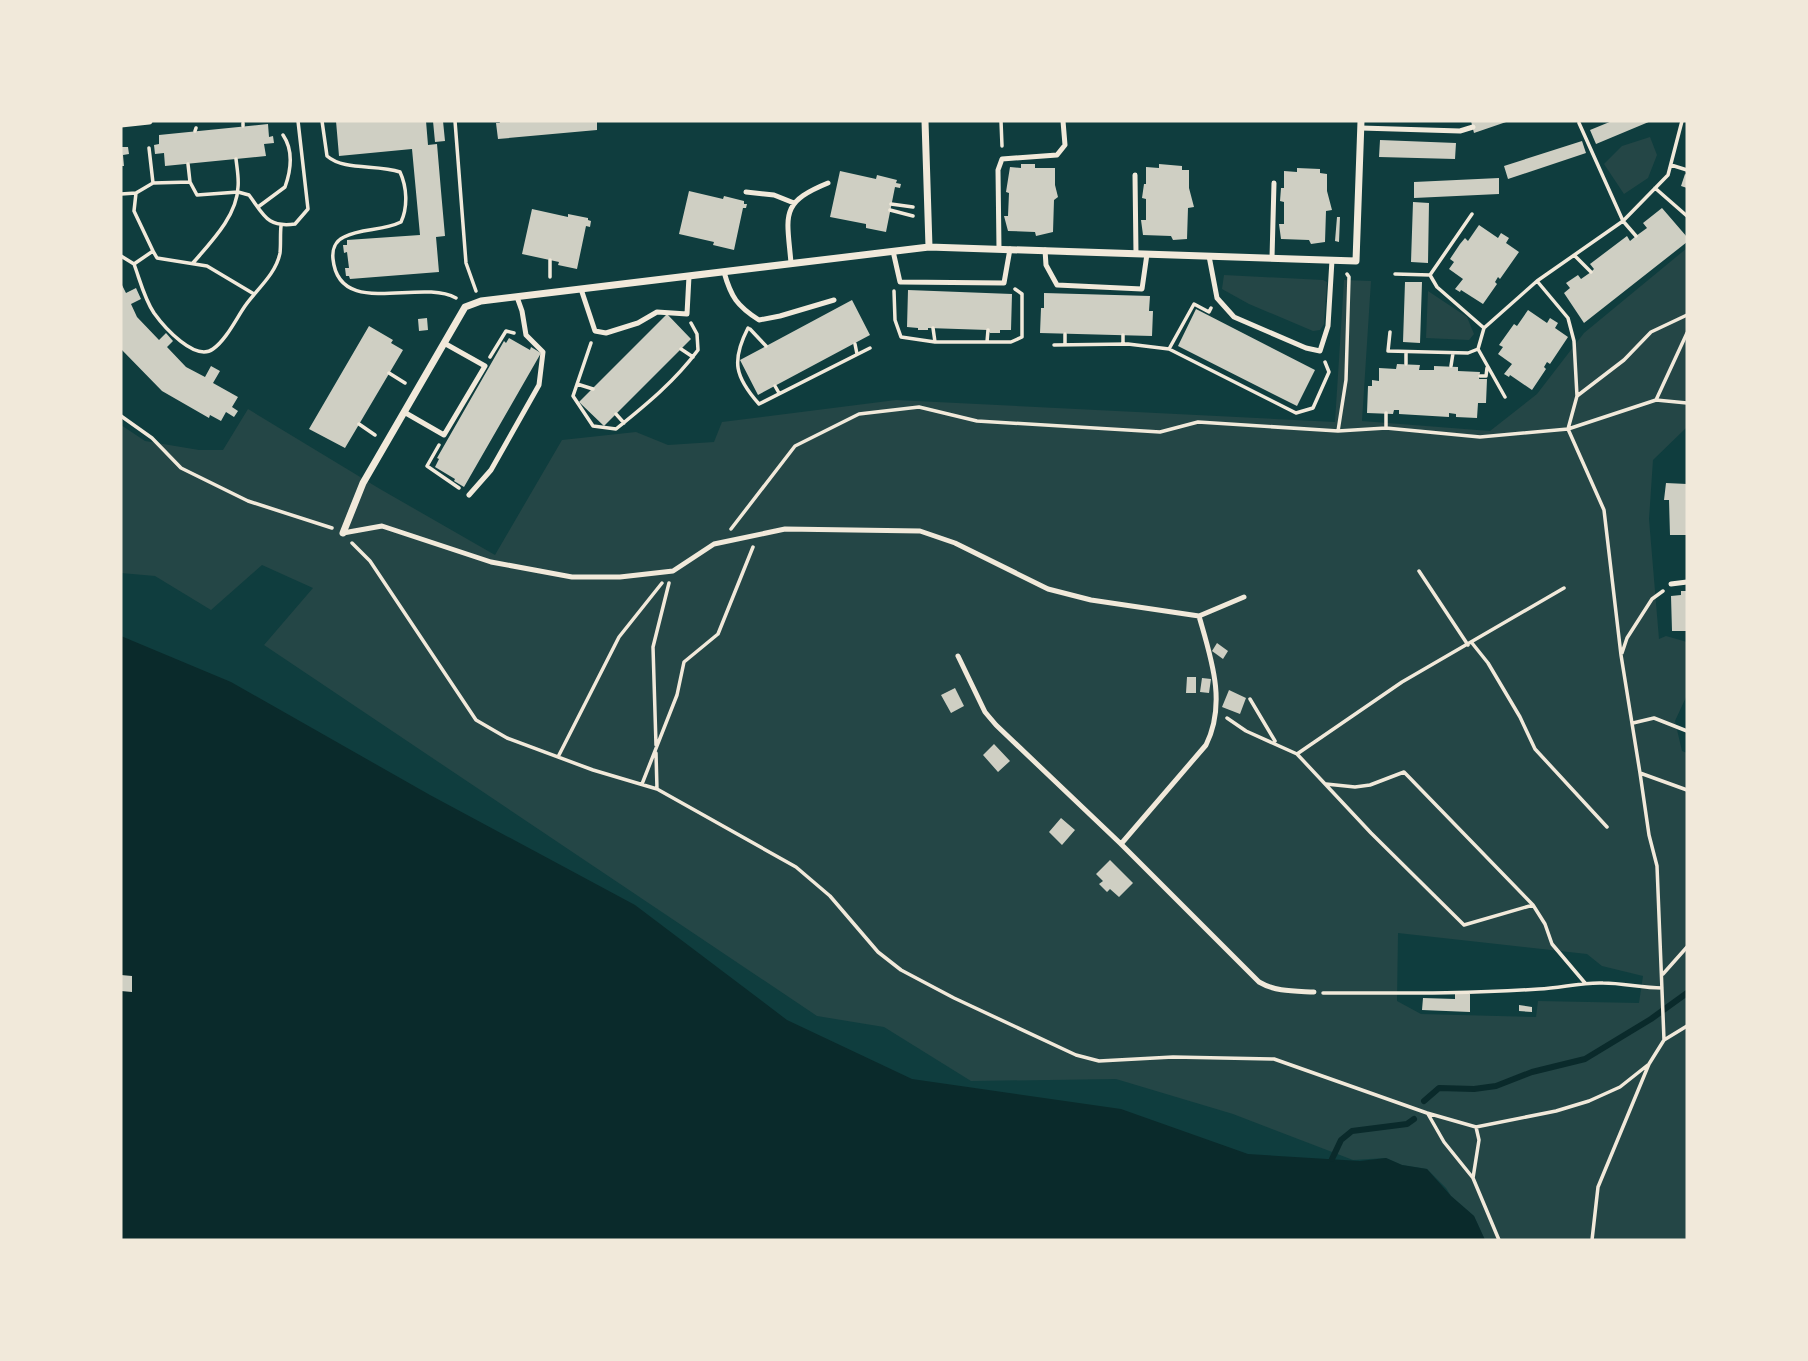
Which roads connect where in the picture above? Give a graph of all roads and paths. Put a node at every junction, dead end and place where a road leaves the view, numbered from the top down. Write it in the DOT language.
graph roads {
  1 [pos="149,121"];
  2 [pos="298,121"];
  3 [pos="322,121"];
  4 [pos="455,121"];
  5 [pos="925,121"];
  6 [pos="1001,121"];
  7 [pos="1063,121"];
  8 [pos="1682,121"];
  9 [pos="1579,123"];
  10 [pos="121,124"];
  11 [pos="1361,125"];
  12 [pos="1473,127"];
  13 [pos="283,135"];
  14 [pos="149,148"];
  15 [pos="236,159"];
  16 [pos="1002,159"];
  17 [pos="188,163"];
  18 [pos="1671,165"];
  19 [pos="1687,170"];
  20 [pos="1135,174"];
  21 [pos="190,182"];
  22 [pos="153,183"];
  23 [pos="828,183"];
  24 [pos="1274,183"];
  25 [pos="1655,188"];
  26 [pos="238,192"];
  27 [pos="746,192"];
  28 [pos="136,193"];
  29 [pos="121,194"];
  30 [pos="794,202"];
  31 [pos="891,204"];
  32 [pos="258,207"];
  33 [pos="913,208"];
  34 [pos="890,211"];
  35 [pos="1472,214"];
  36 [pos="913,216"];
  37 [pos="1687,216"];
  38 [pos="1623,221"];
  39 [pos="281,226"];
  40 [pos="1636,236"];
  41 [pos="929,247"];
  42 [pos="999,249"];
  43 [pos="1010,249"];
  44 [pos="1045,250"];
  45 [pos="153,251"];
  46 [pos="893,251"];
  47 [pos="1136,254"];
  48 [pos="1147,254"];
  49 [pos="1574,255"];
  50 [pos="121,256"];
  51 [pos="1209,256"];
  52 [pos="1272,258"];
  53 [pos="550,260"];
  54 [pos="1332,260"];
  55 [pos="193,263"];
  56 [pos="791,263"];
  57 [pos="134,264"];
  58 [pos="895,266"];
  59 [pos="724,271"];
  60 [pos="1344,272"];
  61 [pos="1591,272"];
  62 [pos="1395,274"];
  63 [pos="1430,275"];
  64 [pos="688,276"];
  65 [pos="550,277"];
  66 [pos="1537,281"];
  67 [pos="1004,283"];
  68 [pos="581,289"];
  69 [pos="254,293"];
  70 [pos="455,296"];
  71 [pos="517,297"];
  72 [pos="1217,298"];
  73 [pos="834,300"];
  74 [pos="481,301"];
  75 [pos="687,314"];
  76 [pos="1687,315"];
  77 [pos="933,328"];
  78 [pos="1484,328"];
  79 [pos="988,330"];
  80 [pos="506,331"];
  81 [pos="595,331"];
  82 [pos="1390,332"];
  83 [pos="1687,333"];
  84 [pos="1065,334"];
  85 [pos="1123,335"];
  86 [pos="935,342"];
  87 [pos="987,342"];
  88 [pos="444,343"];
  89 [pos="855,344"];
  90 [pos="1123,344"];
  91 [pos="1055,345"];
  92 [pos="1065,345"];
  93 [pos="766,346"];
  94 [pos="870,348"];
  95 [pos="681,349"];
  96 [pos="1169,349"];
  97 [pos="1478,349"];
  98 [pos="1320,351"];
  99 [pos="1406,352"];
  100 [pos="1453,353"];
  101 [pos="857,354"];
  102 [pos="693,357"];
  103 [pos="1206,360"];
  104 [pos="1406,364"];
  105 [pos="1202,365"];
  106 [pos="485,366"];
  107 [pos="1451,366"];
  108 [pos="1487,368"];
  109 [pos="389,373"];
  110 [pos="1480,376"];
  111 [pos="405,383"];
  112 [pos="577,384"];
  113 [pos="775,386"];
  114 [pos="593,389"];
  115 [pos="1267,391"];
  116 [pos="779,394"];
  117 [pos="1577,396"];
  118 [pos="1264,397"];
  119 [pos="1505,397"];
  120 [pos="1656,400"];
  121 [pos="1687,403"];
  122 [pos="404,412"];
  123 [pos="1386,413"];
  124 [pos="616,414"];
  125 [pos="121,416"];
  126 [pos="624,423"];
  127 [pos="359,424"];
  128 [pos="1386,428"];
  129 [pos="1568,429"];
  130 [pos="1338,431"];
  131 [pos="374,435"];
  132 [pos="444,435"];
  133 [pos="470,495"];
  134 [pos="343,533"];
  135 [pos="757,535"];
  136 [pos="714,544"];
  137 [pos="673,571"];
  138 [pos="1419,571"];
  139 [pos="1687,582"];
  140 [pos="1671,583"];
  141 [pos="1564,588"];
  142 [pos="1244,597"];
  143 [pos="1199,615"];
  144 [pos="1470,644"];
  145 [pos="1621,655"];
  146 [pos="958,656"];
  147 [pos="1250,699"];
  148 [pos="1216,711"];
  149 [pos="1633,723"];
  150 [pos="1687,731"];
  151 [pos="1276,743"];
  152 [pos="656,749"];
  153 [pos="1297,754"];
  154 [pos="558,757"];
  155 [pos="1640,773"];
  156 [pos="642,784"];
  157 [pos="1324,784"];
  158 [pos="657,789"];
  159 [pos="1687,790"];
  160 [pos="1607,827"];
  161 [pos="1121,844"];
  162 [pos="1533,905"];
  163 [pos="1687,947"];
  164 [pos="1662,976"];
  165 [pos="1586,983"];
  166 [pos="1662,988"];
  167 [pos="1314,992"];
  168 [pos="1687,1027"];
  169 [pos="1664,1040"];
  170 [pos="1649,1064"];
  171 [pos="1427,1113"];
  172 [pos="1476,1127"];
  173 [pos="1473,1178"];
  174 [pos="1499,1240"];
  175 [pos="1592,1240"];
  1 -- 10 [label="street"];
  2 -- 39 [label="path"];
  3 -- 70 [label="path"];
  4 -- 74 [label="path"];
  5 -- 41 [label="street"];
  6 -- 16 [label="path"];
  7 -- 16 [label="lane"];
  8 -- 18 [label="path"];
  9 -- 38 [label="path"];
  11 -- 12 [label="lane"];
  11 -- 54 [label="street"];
  13 -- 32 [label="path"];
  14 -- 22 [label="path"];
  15 -- 26 [label="path"];
  16 -- 42 [label="lane"];
  17 -- 21 [label="path"];
  18 -- 19 [label="path"];
  18 -- 25 [label="path"];
  20 -- 47 [label="lane"];
  21 -- 22 [label="path"];
  21 -- 26 [label="path"];
  22 -- 28 [label="path"];
  23 -- 30 [label="lane"];
  24 -- 52 [label="lane"];
  25 -- 37 [label="path"];
  25 -- 38 [label="path"];
  26 -- 32 [label="path"];
  26 -- 55 [label="path"];
  27 -- 30 [label="lane"];
  28 -- 29 [label="path"];
  28 -- 45 [label="path"];
  30 -- 56 [label="lane"];
  31 -- 33 [label="path"];
  32 -- 39 [label="path"];
  34 -- 36 [label="path"];
  35 -- 63 [label="path"];
  38 -- 40 [label="path"];
  38 -- 49 [label="path"];
  39 -- 69 [label="path"];
  41 -- 42 [label="street"];
  41 -- 46 [label="street"];
  42 -- 43 [label="street"];
  43 -- 44 [label="street"];
  43 -- 67 [label="lane"];
  44 -- 47 [label="street"];
  44 -- 48 [label="lane"];
  45 -- 55 [label="path"];
  45 -- 57 [label="path"];
  46 -- 56 [label="street"];
  46 -- 58 [label="lane"];
  47 -- 48 [label="street"];
  48 -- 51 [label="street"];
  49 -- 61 [label="path"];
  49 -- 66 [label="path"];
  50 -- 57 [label="path"];
  51 -- 52 [label="street"];
  51 -- 72 [label="lane"];
  52 -- 54 [label="street"];
  53 -- 65 [label="path"];
  54 -- 98 [label="lane"];
  55 -- 69 [label="path"];
  56 -- 59 [label="street"];
  57 -- 69 [label="path"];
  58 -- 67 [label="lane"];
  58 -- 86 [label="path"];
  59 -- 64 [label="street"];
  59 -- 73 [label="lane"];
  60 -- 130 [label="path"];
  62 -- 63 [label="path"];
  63 -- 78 [label="path"];
  64 -- 68 [label="street"];
  64 -- 75 [label="lane"];
  66 -- 78 [label="path"];
  66 -- 117 [label="path"];
  67 -- 87 [label="path"];
  68 -- 71 [label="street"];
  68 -- 81 [label="lane"];
  71 -- 74 [label="street"];
  71 -- 133 [label="lane"];
  72 -- 96 [label="path"];
  72 -- 98 [label="lane"];
  74 -- 88 [label="street"];
  75 -- 81 [label="lane"];
  75 -- 102 [label="path"];
  76 -- 117 [label="path"];
  77 -- 86 [label="path"];
  78 -- 97 [label="path"];
  79 -- 87 [label="path"];
  80 -- 106 [label="path"];
  81 -- 112 [label="path"];
  82 -- 99 [label="path"];
  83 -- 120 [label="path"];
  84 -- 92 [label="path"];
  85 -- 90 [label="path"];
  86 -- 87 [label="path"];
  88 -- 106 [label="lane"];
  88 -- 122 [label="street"];
  89 -- 101 [label="path"];
  90 -- 92 [label="path"];
  90 -- 96 [label="path"];
  91 -- 92 [label="path"];
  93 -- 116 [label="path"];
  94 -- 101 [label="path"];
  95 -- 102 [label="path"];
  96 -- 105 [label="path"];
  97 -- 100 [label="path"];
  97 -- 108 [label="path"];
  98 -- 118 [label="path"];
  99 -- 100 [label="path"];
  99 -- 104 [label="path"];
  100 -- 107 [label="path"];
  101 -- 116 [label="path"];
  102 -- 126 [label="path"];
  103 -- 105 [label="path"];
  105 -- 118 [label="path"];
  106 -- 132 [label="lane"];
  108 -- 110 [label="path"];
  108 -- 119 [label="path"];
  109 -- 111 [label="path"];
  112 -- 114 [label="path"];
  112 -- 126 [label="path"];
  113 -- 116 [label="path"];
  115 -- 118 [label="path"];
  117 -- 129 [label="path"];
  120 -- 121 [label="path"];
  120 -- 129 [label="path"];
  122 -- 132 [label="lane"];
  122 -- 134 [label="street"];
  123 -- 128 [label="path"];
  124 -- 126 [label="path"];
  125 -- 134 [label="path"];
  127 -- 131 [label="path"];
  128 -- 129 [label="path"];
  128 -- 130 [label="path"];
  129 -- 145 [label="path"];
  130 -- 136 [label="path"];
  132 -- 133 [label="path"];
  134 -- 137 [label="lane"];
  134 -- 154 [label="path"];
  135 -- 136 [label="lane"];
  135 -- 143 [label="lane"];
  135 -- 152 [label="path"];
  136 -- 137 [label="lane"];
  137 -- 152 [label="path"];
  137 -- 154 [label="path"];
  138 -- 144 [label="path"];
  139 -- 140 [label="lane"];
  140 -- 145 [label="path"];
  141 -- 144 [label="path"];
  142 -- 143 [label="lane"];
  143 -- 148 [label="lane"];
  144 -- 153 [label="path"];
  144 -- 160 [label="path"];
  145 -- 149 [label="path"];
  146 -- 161 [label="lane"];
  147 -- 151 [label="path"];
  148 -- 151 [label="path"];
  148 -- 161 [label="lane"];
  149 -- 150 [label="path"];
  149 -- 155 [label="path"];
  151 -- 153 [label="path"];
  152 -- 156 [label="path"];
  152 -- 158 [label="path"];
  153 -- 157 [label="path"];
  154 -- 156 [label="path"];
  155 -- 159 [label="path"];
  155 -- 164 [label="path"];
  156 -- 158 [label="path"];
  157 -- 162 [label="path"];
  157 -- 162 [label="path"];
  158 -- 171 [label="path"];
  161 -- 167 [label="lane"];
  162 -- 165 [label="path"];
  163 -- 164 [label="path"];
  164 -- 166 [label="path"];
  165 -- 166 [label="path"];
  165 -- 167 [label="path"];
  166 -- 169 [label="path"];
  168 -- 169 [label="path"];
  169 -- 170 [label="path"];
  170 -- 172 [label="path"];
  170 -- 175 [label="path"];
  171 -- 172 [label="path"];
  171 -- 173 [label="path"];
  172 -- 173 [label="path"];
  173 -- 174 [label="path"];
}
